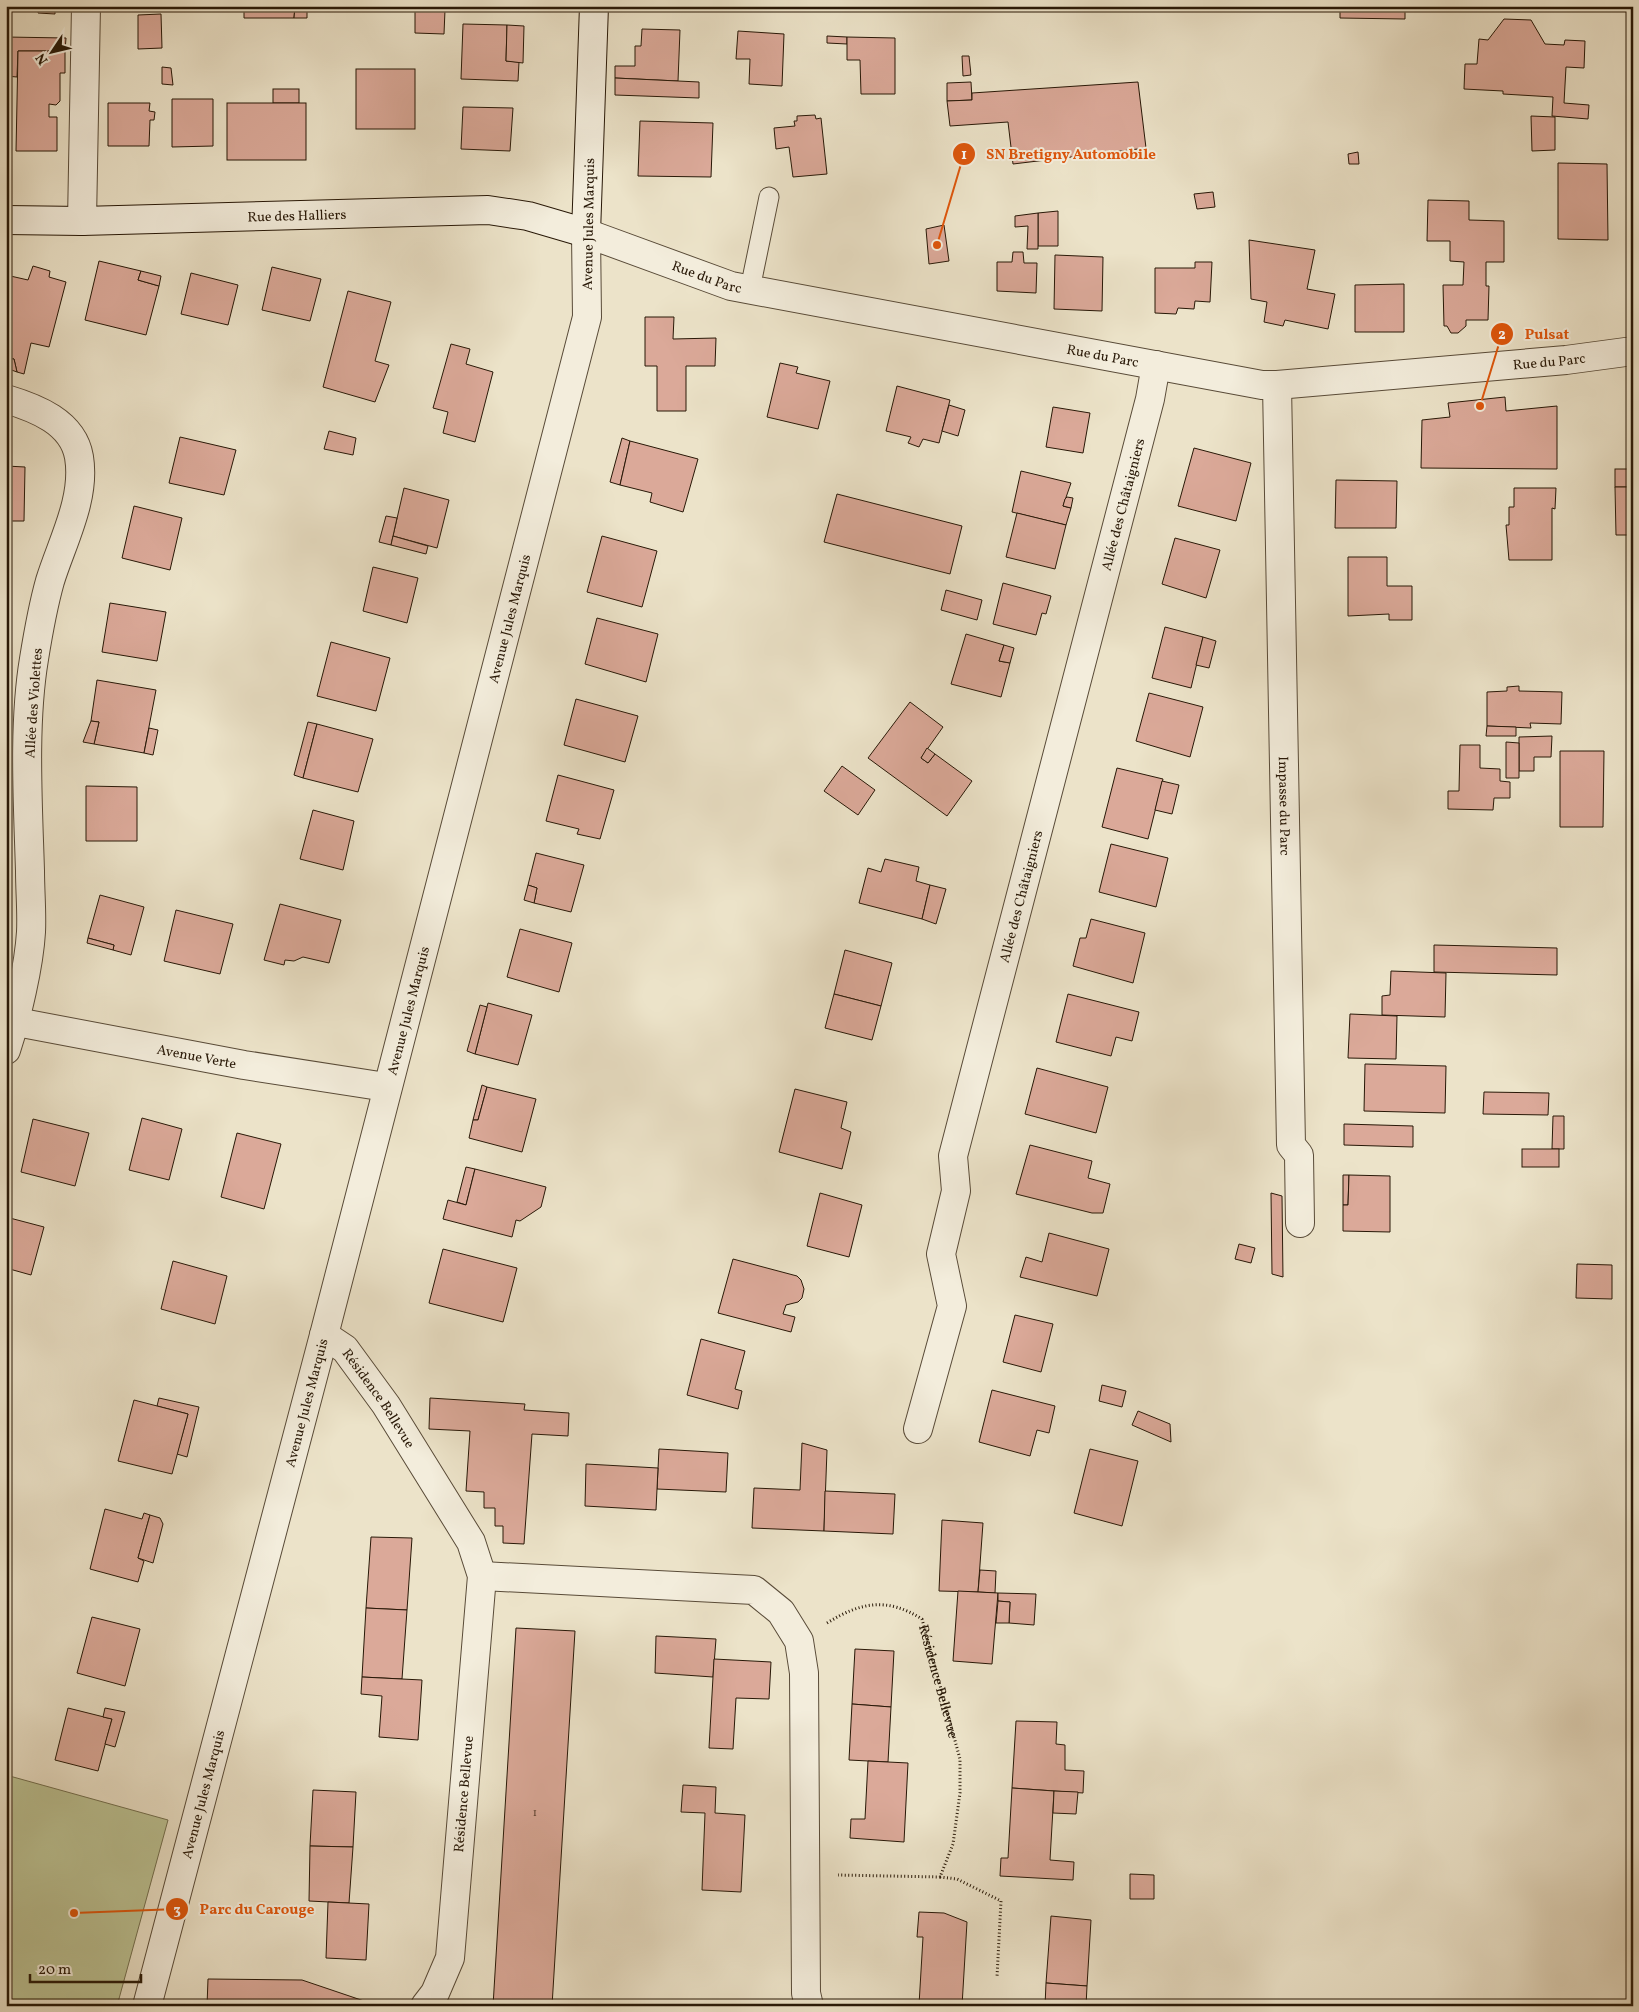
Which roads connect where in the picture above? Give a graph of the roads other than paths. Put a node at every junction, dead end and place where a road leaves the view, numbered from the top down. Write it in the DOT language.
graph roads {
  1 [pos="86,6"];
  2 [pos="594,6"];
  3 [pos="769,197"];
  4 [pos="6,220"];
  5 [pos="82,221"];
  6 [pos="586,233"];
  7 [pos="750,289"];
  8 [pos="1633,351"];
  9 [pos="1156,365"];
  10 [pos="1277,386"];
  11 [pos="6,399"];
  12 [pos="11,1022"];
  13 [pos="6,1050"];
  14 [pos="386,1087"];
  15 [pos="1300,1223"];
  16 [pos="324,1335"];
  17 [pos="918,1429"];
  18 [pos="482,1576"];
  19 [pos="147,2006"];
  20 [pos="425,2006"];
  21 [pos="809,2006"];
  1 -- 5 [label="street"];
  2 -- 6 [label="street, Avenue Jules Marquis"];
  3 -- 7 [label="lane"];
  4 -- 5 [label="street, Rue des Halliers"];
  5 -- 6 [label="street, Rue des Halliers"];
  6 -- 7 [label="street, Rue du Parc"];
  6 -- 14 [label="street, Avenue Jules Marquis"];
  7 -- 9 [label="street, Rue du Parc"];
  8 -- 10 [label="street, Rue du Parc"];
  9 -- 10 [label="street, Rue du Parc"];
  9 -- 17 [label="street, Allée des Châtaigniers"];
  10 -- 15 [label="street, Impasse du Parc"];
  11 -- 12 [label="street, Allée des Violettes"];
  12 -- 13 [label="street, Allée des Violettes"];
  12 -- 14 [label="street, Avenue Verte"];
  14 -- 16 [label="street, Avenue Jules Marquis"];
  16 -- 18 [label="street, Résidence Bellevue"];
  16 -- 19 [label="street, Avenue Jules Marquis"];
  18 -- 20 [label="street, Résidence Bellevue"];
  18 -- 21 [label="street"];
}
